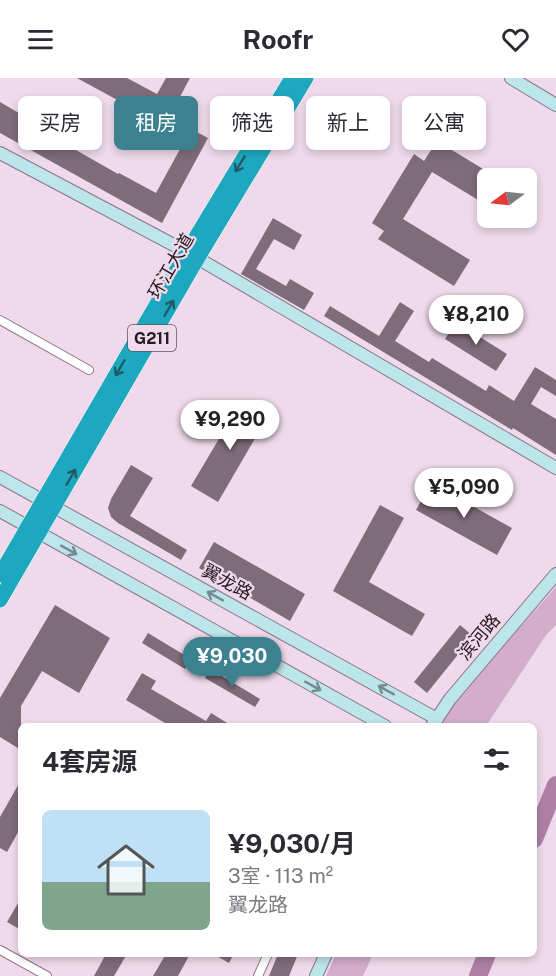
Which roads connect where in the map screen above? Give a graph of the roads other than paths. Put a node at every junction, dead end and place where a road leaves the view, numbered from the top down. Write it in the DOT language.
graph roads {
  1 [pos="292,78"];
  2 [pos="306,78"];
  3 [pos="512,78"];
  4 [pos="556,105"];
  5 [pos="0,153"];
  6 [pos="192,255"];
  7 [pos="0,320"];
  8 [pos="89,370"];
  9 [pos="556,468"];
  10 [pos="0,477"];
  11 [pos="49,504"];
  12 [pos="1,514"];
  13 [pos="34,529"];
  14 [pos="556,574"];
  15 [pos="0,575"];
  16 [pos="0,600"];
  17 [pos="435,722"];
  18 [pos="380,723"];
  19 [pos="0,950"];
  20 [pos="267,957"];
  21 [pos="325,957"];
  22 [pos="47,976"];
  23 [pos="258,976"];
  24 [pos="316,976"];
  1 -- 6 [label="highway, 环江大道 / G211, one-way"];
  2 -- 6 [label="highway, 环江大道 / G211"];
  3 -- 4 [label="main road"];
  5 -- 6 [label="main road"];
  6 -- 9 [label="main road"];
  6 -- 11 [label="highway, 环江大道 / G211"];
  7 -- 8 [label="street"];
  10 -- 11 [label="main road, 翼龙路"];
  11 -- 13 [label="highway, 环江大道 / G211"];
  17 -- 11 [label="main road, 翼龙路, one-way"];
  12 -- 13 [label="main road"];
  13 -- 15 [label="highway, 环江大道 / G211"];
  13 -- 16 [label="highway, 环江大道 / G211"];
  13 -- 18 [label="main road, one-way"];
  14 -- 17 [label="main road, 滨河路"];
  19 -- 22 [label="street"];
  20 -- 23 [label="street"];
  21 -- 24 [label="main road"];
}
